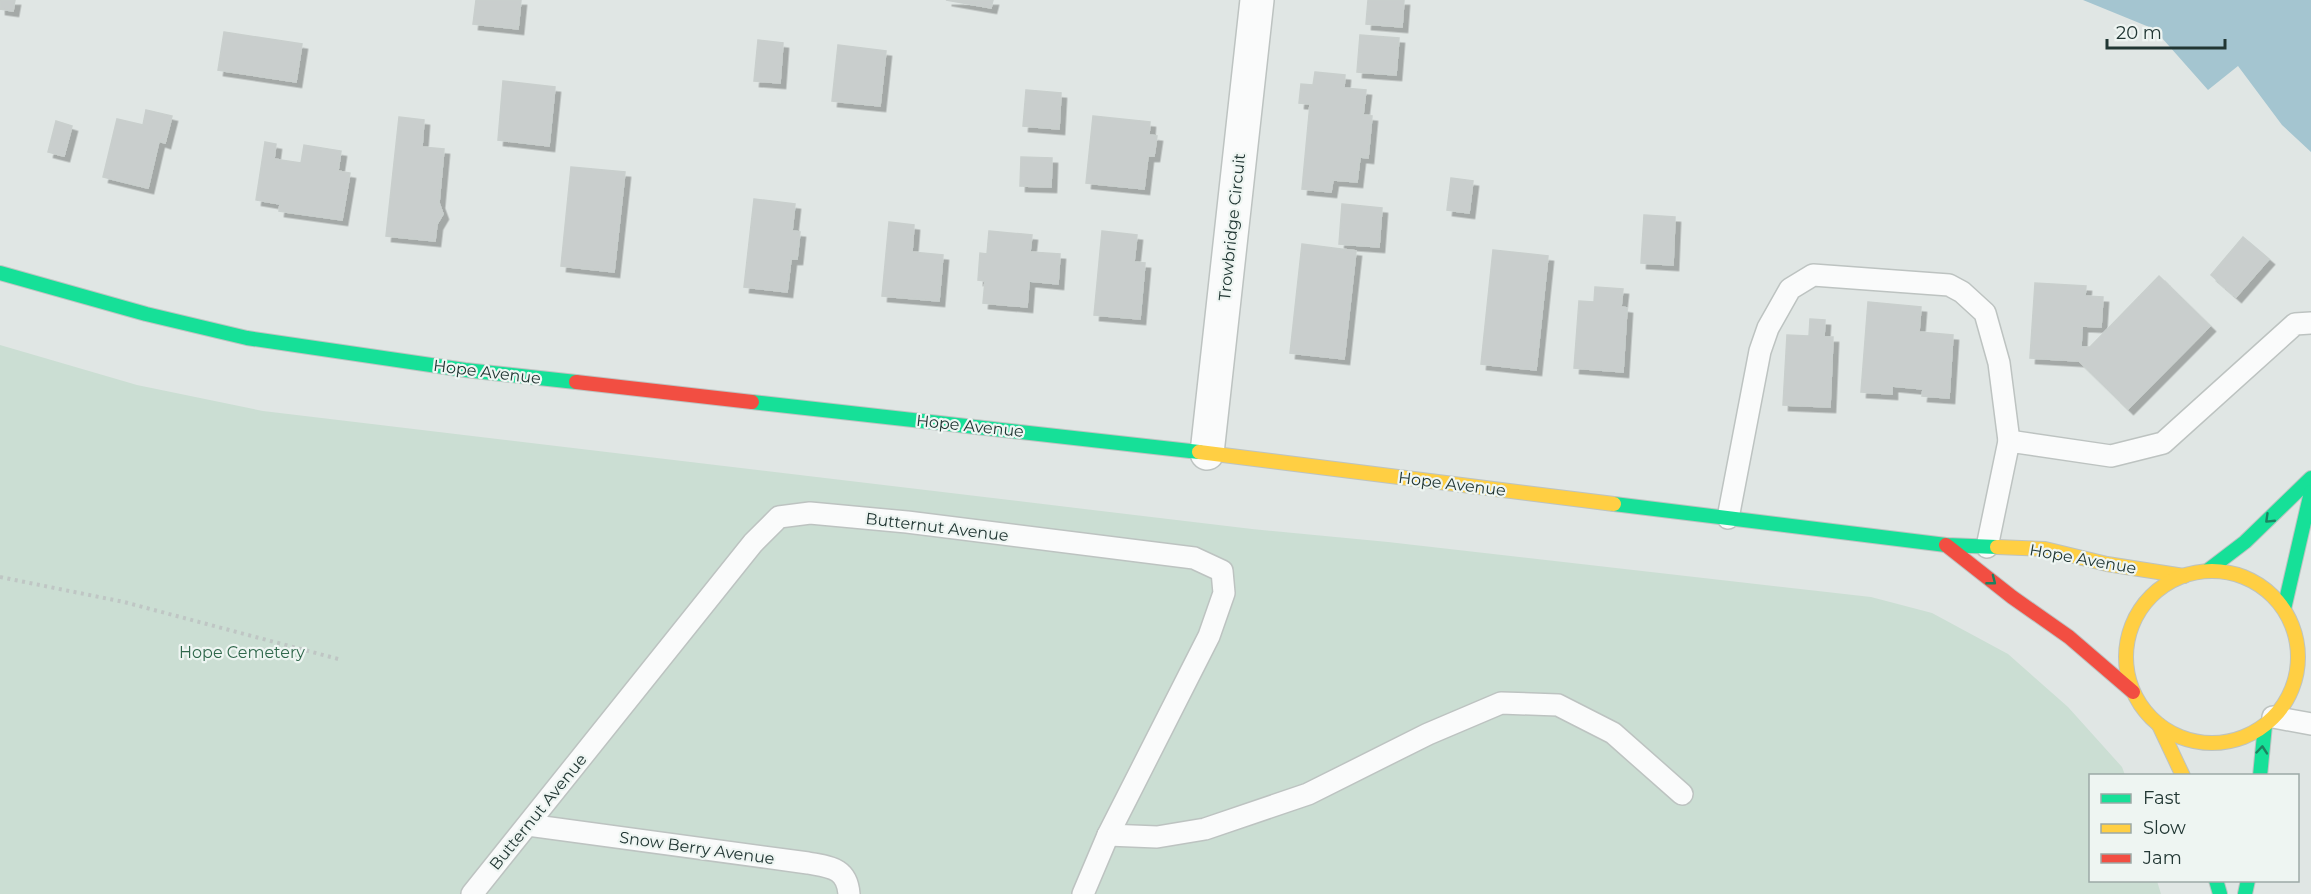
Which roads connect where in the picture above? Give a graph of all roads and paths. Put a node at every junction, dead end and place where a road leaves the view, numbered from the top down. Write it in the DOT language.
graph roads {
  1 [pos="1257,0"];
  2 [pos="0,273"];
  3 [pos="2311,323"];
  4 [pos="2009,441"];
  5 [pos="1207,453"];
  6 [pos="2311,478"];
  7 [pos="2311,492"];
  8 [pos="1728,518"];
  9 [pos="1946,545"];
  10 [pos="1987,547"];
  11 [pos="2207,571"];
  12 [pos="2184,576"];
  13 [pos="0,577"];
  14 [pos="2284,609"];
  15 [pos="342,660"];
  16 [pos="2133,692"];
  17 [pos="2269,721"];
  18 [pos="2311,724"];
  19 [pos="2159,725"];
  20 [pos="2182,774"];
  21 [pos="2260,774"];
  22 [pos="1682,794"];
  23 [pos="528,825"];
  24 [pos="1108,835"];
  25 [pos="472,894"];
  26 [pos="849,894"];
  27 [pos="1083,894"];
  1 -- 5 [label="street, Trowbridge Circuit"];
  2 -- 5 [label="main road, Hope Avenue"];
  3 -- 4 [label="lane"];
  4 -- 8 [label="lane"];
  4 -- 10 [label="lane"];
  5 -- 8 [label="main road, Hope Avenue"];
  6 -- 11 [label="main road, one-way"];
  7 -- 14 [label="main road"];
  8 -- 9 [label="main road, Hope Avenue"];
  9 -- 10 [label="main road, Hope Avenue"];
  9 -- 16 [label="main road, one-way"];
  10 -- 12 [label="main road, Hope Avenue"];
  11 -- 12 [label="main road"];
  11 -- 14 [label="main road"];
  12 -- 16 [label="main road"];
  13 -- 15 [label="path"];
  14 -- 17 [label="main road"];
  16 -- 19 [label="main road"];
  17 -- 18 [label="lane"];
  17 -- 19 [label="main road"];
  21 -- 17 [label="main road, one-way"];
  19 -- 20 [label="main road"];
  22 -- 24 [label="lane"];
  23 -- 24 [label="lane, Butternut Avenue"];
  23 -- 25 [label="lane, Butternut Avenue"];
  23 -- 26 [label="lane, Snow Berry Avenue"];
  24 -- 27 [label="lane, Butternut Avenue"];
}
